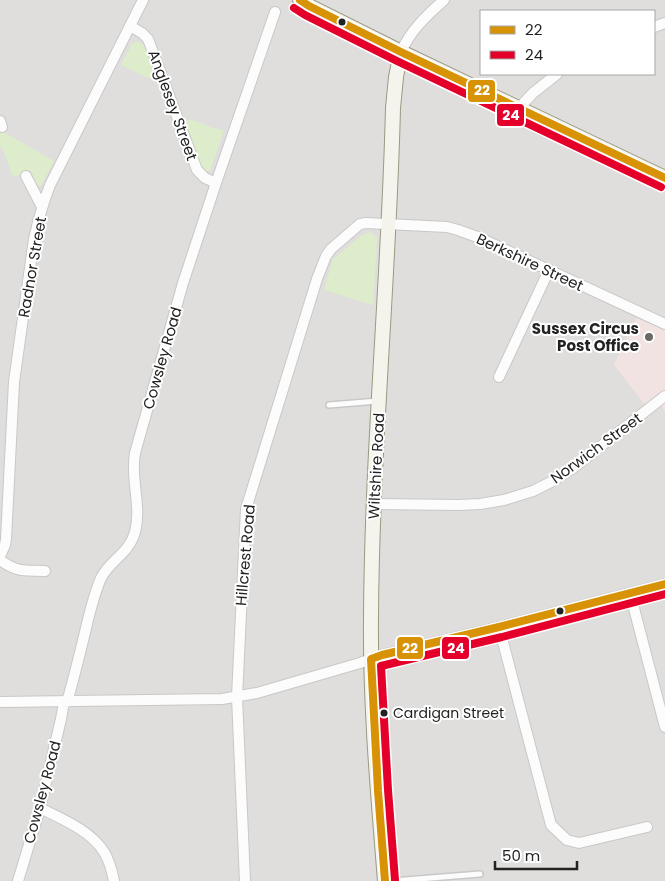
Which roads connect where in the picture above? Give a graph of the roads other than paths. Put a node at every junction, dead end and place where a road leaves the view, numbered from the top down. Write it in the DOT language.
graph roads {
  1 [pos="143,0"];
  2 [pos="444,0"];
  3 [pos="304,3"];
  4 [pos="275,12"];
  5 [pos="130,26"];
  6 [pos="401,52"];
  7 [pos="557,75"];
  8 [pos="519,108"];
  9 [pos="26,176"];
  10 [pos="665,178"];
  11 [pos="216,183"];
  12 [pos="42,207"];
  13 [pos="388,223"];
  14 [pos="549,270"];
  15 [pos="665,324"];
  16 [pos="499,377"];
  17 [pos="665,396"];
  18 [pos="379,401"];
  19 [pos="330,406"];
  20 [pos="374,504"];
  21 [pos="0,556"];
  22 [pos="0,560"];
  23 [pos="45,571"];
  24 [pos="665,584"];
  25 [pos="630,593"];
  26 [pos="499,628"];
  27 [pos="371,659"];
  28 [pos="237,698"];
  29 [pos="0,702"];
  30 [pos="66,702"];
  31 [pos="665,727"];
  32 [pos="40,808"];
  33 [pos="647,827"];
  34 [pos="480,874"];
  35 [pos="18,881"];
  36 [pos="114,881"];
  37 [pos="245,881"];
  38 [pos="385,881"];
  39 [pos="393,881"];
  1 -- 5 [label="street, Radnor Street"];
  2 -- 6 [label="street"];
  3 -- 6 [label="street"];
  4 -- 11 [label="street, Cowsley Road"];
  5 -- 11 [label="street, Anglesey Street"];
  5 -- 12 [label="street, Radnor Street"];
  6 -- 8 [label="street"];
  6 -- 13 [label="street, Wiltshire Road"];
  7 -- 8 [label="street"];
  8 -- 10 [label="street"];
  9 -- 12 [label="street"];
  11 -- 30 [label="street, Cowsley Road"];
  12 -- 21 [label="street, Radnor Street"];
  13 -- 14 [label="street, Berkshire Street"];
  13 -- 18 [label="street, Wiltshire Road"];
  13 -- 28 [label="street, Hillcrest Road"];
  14 -- 15 [label="street, Berkshire Street"];
  14 -- 16 [label="street"];
  17 -- 20 [label="street, Norwich Street"];
  18 -- 19 [label="lane"];
  18 -- 20 [label="street, Wiltshire Road"];
  20 -- 27 [label="street, Wiltshire Road"];
  22 -- 23 [label="street"];
  24 -- 25 [label="street"];
  25 -- 26 [label="street"];
  25 -- 31 [label="street"];
  26 -- 27 [label="street"];
  26 -- 33 [label="street"];
  27 -- 28 [label="street"];
  27 -- 38 [label="street, Wiltshire Road"];
  28 -- 30 [label="street"];
  28 -- 37 [label="street, Hillcrest Road"];
  29 -- 30 [label="street"];
  30 -- 32 [label="street, Cowsley Road"];
  32 -- 35 [label="street, Cowsley Road"];
  32 -- 36 [label="street"];
  34 -- 39 [label="lane"];
}
